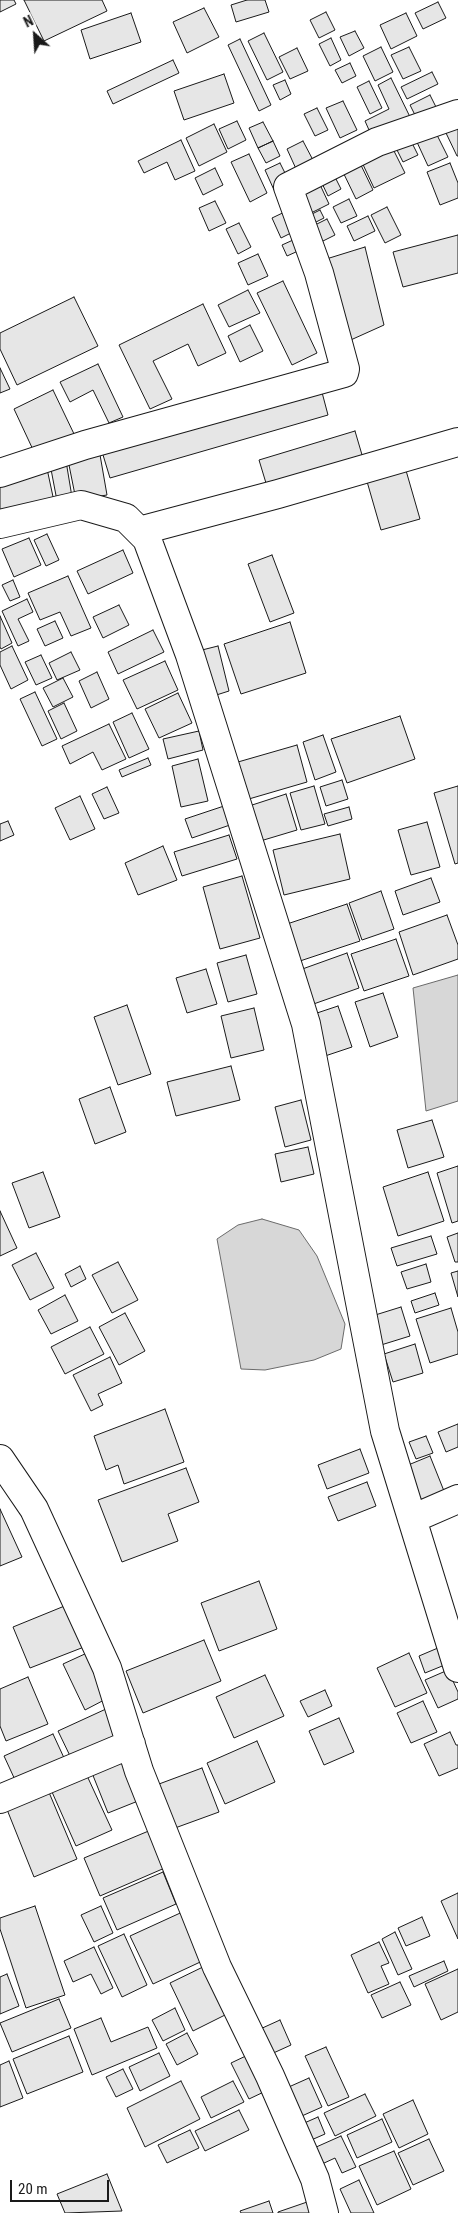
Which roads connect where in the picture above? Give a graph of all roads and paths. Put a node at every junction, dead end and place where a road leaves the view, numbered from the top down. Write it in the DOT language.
graph roads {
  1 [pos="458,114"];
  2 [pos="458,442"];
  3 [pos="0,473"];
  4 [pos="0,524"];
  5 [pos="139,531"];
  6 [pos="0,1459"];
  7 [pos="458,1499"];
  8 [pos="412,1519"];
  9 [pos="458,1668"];
  10 [pos="131,1744"];
  11 [pos="0,1798"];
  12 [pos="324,2213"];
  1 -- 3 [label="street"];
  2 -- 5 [label="street"];
  4 -- 5 [label="street"];
  5 -- 8 [label="street"];
  6 -- 10 [label="street"];
  7 -- 8 [label="street"];
  8 -- 9 [label="street"];
  10 -- 11 [label="street"];
  10 -- 12 [label="street"];
}
